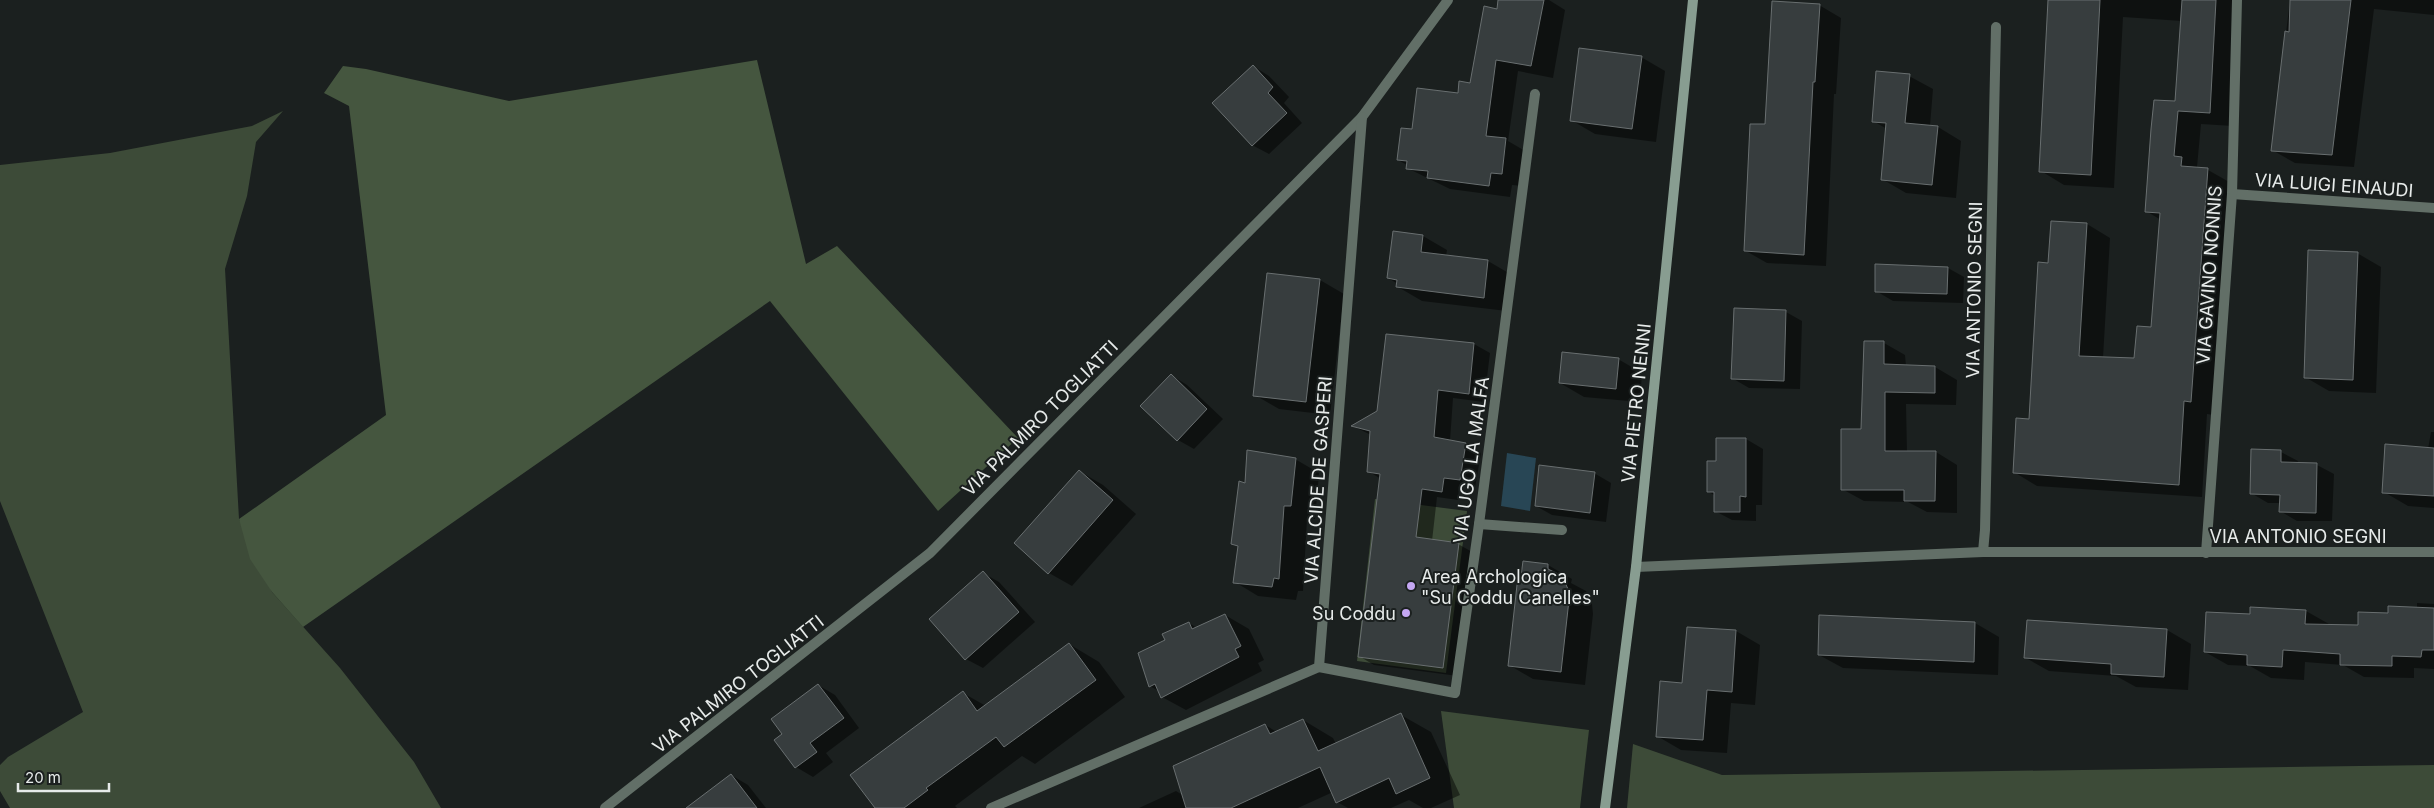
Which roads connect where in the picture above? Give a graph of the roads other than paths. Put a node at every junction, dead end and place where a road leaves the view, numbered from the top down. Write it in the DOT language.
graph roads {
  1 [pos="1448,0"];
  2 [pos="1693,0"];
  3 [pos="2237,0"];
  4 [pos="1996,27"];
  5 [pos="1535,94"];
  6 [pos="1362,117"];
  7 [pos="2232,194"];
  8 [pos="2434,208"];
  9 [pos="1480,524"];
  10 [pos="1562,530"];
  11 [pos="1983,552"];
  12 [pos="2434,552"];
  13 [pos="2206,553"];
  14 [pos="1636,567"];
  15 [pos="1320,668"];
  16 [pos="605,808"];
  17 [pos="991,808"];
  18 [pos="1605,808"];
  1 -- 6 [label="street, VIA PALMIRO TOGLIATTI"];
  2 -- 14 [label="street, VIA PIETRO NENNI"];
  3 -- 7 [label="street, VIA GAVINO NONNIS"];
  4 -- 11 [label="street, VIA ANTONIO SEGNI"];
  5 -- 9 [label="street, VIA UGO LA MALFA"];
  6 -- 15 [label="street, VIA ALCIDE DE GASPERI"];
  6 -- 16 [label="street, VIA PALMIRO TOGLIATTI"];
  7 -- 8 [label="street, VIA LUIGI EINAUDI"];
  7 -- 13 [label="street, VIA GAVINO NONNIS"];
  9 -- 10 [label="street"];
  9 -- 15 [label="street, VIA UGO LA MALFA"];
  11 -- 13 [label="street, VIA ANTONIO SEGNI"];
  11 -- 14 [label="street, VIA ANTONIO SEGNI"];
  12 -- 13 [label="street, VIA ANTONIO SEGNI"];
  14 -- 18 [label="street, VIA PIETRO NENNI"];
  15 -- 17 [label="street"];
}
